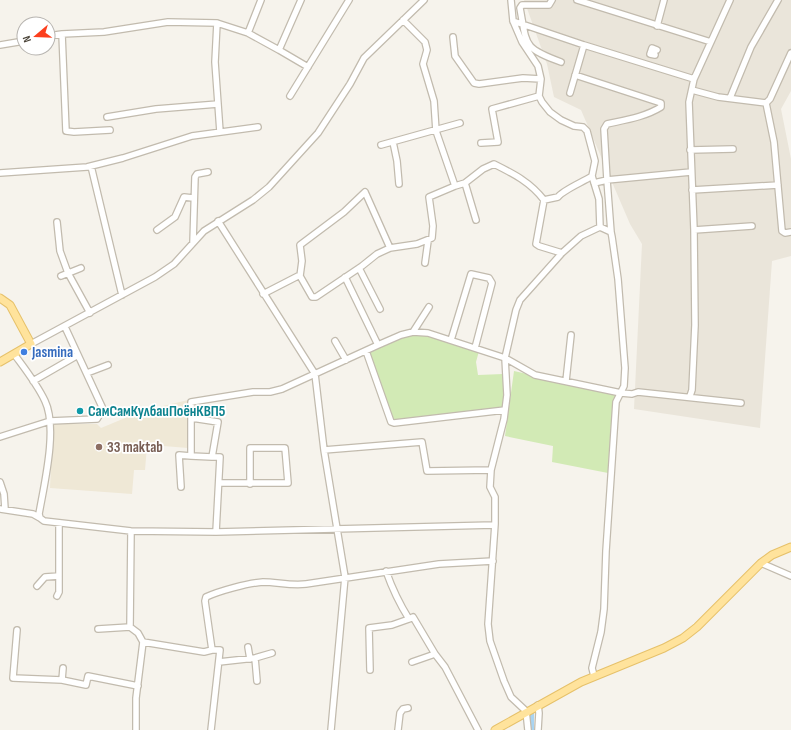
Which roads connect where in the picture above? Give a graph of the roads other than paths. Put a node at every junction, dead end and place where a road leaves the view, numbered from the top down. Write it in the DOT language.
graph roads {
  1 [pos="262,0"];
  2 [pos="301,0"];
  3 [pos="349,0"];
  4 [pos="423,0"];
  5 [pos="512,0"];
  6 [pos="552,0"];
  7 [pos="577,0"];
  8 [pos="664,0"];
  9 [pos="729,0"];
  10 [pos="778,0"];
  11 [pos="403,20"];
  12 [pos="513,21"];
  13 [pos="217,23"];
  14 [pos="523,25"];
  15 [pos="657,26"];
  16 [pos="248,33"];
  17 [pos="62,34"];
  18 [pos="56,35"];
  19 [pos="453,38"];
  20 [pos="16,42"];
  21 [pos="711,42"];
  22 [pos="0,45"];
  23 [pos="584,46"];
  24 [pos="279,50"];
  25 [pos="791,53"];
  26 [pos="561,62"];
  27 [pos="308,67"];
  28 [pos="575,76"];
  29 [pos="541,79"];
  30 [pos="694,79"];
  31 [pos="692,90"];
  32 [pos="570,93"];
  33 [pos="290,96"];
  34 [pos="539,96"];
  35 [pos="730,98"];
  36 [pos="766,103"];
  37 [pos="218,104"];
  38 [pos="107,117"];
  39 [pos="460,123"];
  40 [pos="258,127"];
  41 [pos="110,130"];
  42 [pos="436,131"];
  43 [pos="220,132"];
  44 [pos="393,142"];
  45 [pos="481,143"];
  46 [pos="382,145"];
  47 [pos="733,149"];
  48 [pos="690,150"];
  49 [pos="91,166"];
  50 [pos="208,172"];
  51 [pos="691,172"];
  52 [pos="0,173"];
  53 [pos="592,176"];
  54 [pos="607,180"];
  55 [pos="465,183"];
  56 [pos="594,183"];
  57 [pos="399,184"];
  58 [pos="778,185"];
  59 [pos="455,186"];
  60 [pos="692,190"];
  61 [pos="193,198"];
  62 [pos="544,200"];
  63 [pos="476,220"];
  64 [pos="218,221"];
  65 [pos="57,222"];
  66 [pos="752,226"];
  67 [pos="600,227"];
  68 [pos="157,230"];
  69 [pos="694,230"];
  70 [pos="611,232"];
  71 [pos="791,232"];
  72 [pos="428,241"];
  73 [pos="193,243"];
  74 [pos="390,248"];
  75 [pos="562,253"];
  76 [pos="425,263"];
  77 [pos="80,268"];
  78 [pos="359,268"];
  79 [pos="68,273"];
  80 [pos="61,276"];
  81 [pos="300,276"];
  82 [pos="345,277"];
  83 [pos="264,294"];
  84 [pos="122,295"];
  85 [pos="0,298"];
  86 [pos="429,307"];
  87 [pos="380,309"];
  88 [pos="90,313"];
  89 [pos="65,326"];
  90 [pos="413,332"];
  91 [pos="571,335"];
  92 [pos="335,340"];
  93 [pos="451,340"];
  94 [pos="31,344"];
  95 [pos="378,345"];
  96 [pos="476,348"];
  97 [pos="366,351"];
  98 [pos="14,354"];
  99 [pos="78,354"];
  100 [pos="505,358"];
  101 [pos="346,360"];
  102 [pos="0,362"];
  103 [pos="108,365"];
  104 [pos="87,373"];
  105 [pos="315,374"];
  106 [pos="33,381"];
  107 [pos="566,381"];
  108 [pos="621,393"];
  109 [pos="690,396"];
  110 [pos="741,403"];
  111 [pos="505,410"];
  112 [pos="192,418"];
  113 [pos="50,421"];
  114 [pos="0,437"];
  115 [pos="324,450"];
  116 [pos="191,456"];
  117 [pos="212,457"];
  118 [pos="491,470"];
  119 [pos="0,482"];
  120 [pos="219,483"];
  121 [pos="250,484"];
  122 [pos="181,487"];
  123 [pos="2,509"];
  124 [pos="40,518"];
  125 [pos="59,524"];
  126 [pos="494,525"];
  127 [pos="336,528"];
  128 [pos="130,531"];
  129 [pos="216,532"];
  130 [pos="791,548"];
  131 [pos="493,561"];
  132 [pos="761,563"];
  133 [pos="386,571"];
  134 [pos="59,576"];
  135 [pos="791,576"];
  136 [pos="345,577"];
  137 [pos="37,586"];
  138 [pos="57,596"];
  139 [pos="409,619"];
  140 [pos="130,627"];
  141 [pos="98,629"];
  142 [pos="17,630"];
  143 [pos="143,642"];
  144 [pos="248,647"];
  145 [pos="212,650"];
  146 [pos="272,653"];
  147 [pos="435,654"];
  148 [pos="252,658"];
  149 [pos="219,662"];
  150 [pos="412,662"];
  151 [pos="63,668"];
  152 [pos="370,670"];
  153 [pos="594,676"];
  154 [pos="62,680"];
  155 [pos="257,681"];
  156 [pos="138,686"];
  157 [pos="538,705"];
  158 [pos="408,708"];
  159 [pos="526,711"];
  160 [pos="136,730"];
  161 [pos="211,730"];
  162 [pos="331,730"];
  163 [pos="398,730"];
  164 [pos="478,730"];
  165 [pos="495,730"];
  166 [pos="528,730"];
  167 [pos="538,730"];
  1 -- 16 [label="street"];
  2 -- 24 [label="street"];
  3 -- 27 [label="street"];
  4 -- 11 [label="street"];
  5 -- 12 [label="street"];
  6 -- 14 [label="street"];
  7 -- 15 [label="street"];
  8 -- 15 [label="street"];
  9 -- 21 [label="street"];
  10 -- 35 [label="street"];
  11 -- 42 [label="street"];
  11 -- 64 [label="street"];
  12 -- 14 [label="street"];
  12 -- 29 [label="street"];
  13 -- 16 [label="street"];
  13 -- 17 [label="street"];
  13 -- 37 [label="street"];
  14 -- 23 [label="street"];
  14 -- 26 [label="street"];
  15 -- 21 [label="street"];
  16 -- 24 [label="street"];
  17 -- 18 [label="street"];
  17 -- 41 [label="street"];
  19 -- 29 [label="street"];
  20 -- 22 [label="street"];
  21 -- 30 [label="street"];
  23 -- 28 [label="street"];
  23 -- 30 [label="street"];
  24 -- 27 [label="street"];
  25 -- 36 [label="street"];
  27 -- 33 [label="street"];
  28 -- 32 [label="street"];
  28 -- 54 [label="street"];
  29 -- 34 [label="street"];
  30 -- 31 [label="street"];
  31 -- 35 [label="street"];
  31 -- 48 [label="street"];
  34 -- 45 [label="street"];
  34 -- 53 [label="street"];
  35 -- 36 [label="street"];
  36 -- 58 [label="street"];
  37 -- 38 [label="street"];
  37 -- 43 [label="street"];
  39 -- 42 [label="street"];
  40 -- 43 [label="street"];
  42 -- 44 [label="street"];
  42 -- 59 [label="street"];
  43 -- 49 [label="street"];
  44 -- 46 [label="street"];
  44 -- 57 [label="street"];
  47 -- 48 [label="street"];
  48 -- 51 [label="street"];
  49 -- 52 [label="street"];
  49 -- 84 [label="street"];
  50 -- 61 [label="street"];
  51 -- 54 [label="street"];
  51 -- 60 [label="street"];
  53 -- 56 [label="street"];
  53 -- 62 [label="street"];
  54 -- 56 [label="street"];
  54 -- 70 [label="street"];
  55 -- 59 [label="street"];
  55 -- 62 [label="street"];
  55 -- 63 [label="street"];
  56 -- 67 [label="street"];
  58 -- 60 [label="street"];
  58 -- 71 [label="street"];
  59 -- 72 [label="street"];
  60 -- 69 [label="street"];
  61 -- 68 [label="street"];
  61 -- 73 [label="street"];
  62 -- 75 [label="street"];
  64 -- 73 [label="street"];
  64 -- 83 [label="street"];
  65 -- 79 [label="street"];
  66 -- 69 [label="street"];
  67 -- 70 [label="street"];
  67 -- 75 [label="street"];
  69 -- 109 [label="street"];
  70 -- 108 [label="street"];
  72 -- 74 [label="street"];
  72 -- 76 [label="street"];
  73 -- 84 [label="street"];
  74 -- 78 [label="street"];
  74 -- 81 [label="street"];
  75 -- 100 [label="street"];
  77 -- 79 [label="street"];
  78 -- 82 [label="street"];
  78 -- 87 [label="street"];
  79 -- 80 [label="street"];
  79 -- 88 [label="street"];
  81 -- 82 [label="street"];
  81 -- 83 [label="street"];
  82 -- 95 [label="street"];
  83 -- 105 [label="street"];
  84 -- 88 [label="street"];
  85 -- 94 [label="main road"];
  86 -- 90 [label="street"];
  88 -- 89 [label="street"];
  89 -- 94 [label="street"];
  89 -- 99 [label="street"];
  90 -- 93 [label="street"];
  90 -- 95 [label="street"];
  91 -- 107 [label="street"];
  92 -- 101 [label="street"];
  93 -- 96 [label="street"];
  93 -- 96 [label="street"];
  94 -- 98 [label="main road"];
  95 -- 97 [label="street"];
  96 -- 100 [label="street"];
  97 -- 101 [label="street"];
  97 -- 111 [label="street"];
  98 -- 102 [label="main road"];
  98 -- 106 [label="street"];
  99 -- 104 [label="street"];
  99 -- 106 [label="street"];
  100 -- 107 [label="street"];
  100 -- 111 [label="street"];
  101 -- 105 [label="street"];
  103 -- 104 [label="street"];
  104 -- 113 [label="street"];
  105 -- 112 [label="street"];
  105 -- 115 [label="street"];
  106 -- 113 [label="street"];
  107 -- 108 [label="street"];
  108 -- 109 [label="street"];
  108 -- 153 [label="street"];
  109 -- 110 [label="street"];
  111 -- 118 [label="street"];
  112 -- 116 [label="street"];
  112 -- 117 [label="street"];
  113 -- 114 [label="street"];
  113 -- 124 [label="street"];
  115 -- 118 [label="street"];
  115 -- 127 [label="street"];
  116 -- 117 [label="street"];
  116 -- 122 [label="street"];
  117 -- 120 [label="street"];
  118 -- 126 [label="street"];
  119 -- 123 [label="street"];
  120 -- 121 [label="street"];
  120 -- 129 [label="street"];
  121 -- 121 [label="street"];
  123 -- 124 [label="street"];
  124 -- 125 [label="street"];
  125 -- 128 [label="street"];
  125 -- 134 [label="street"];
  126 -- 127 [label="street"];
  126 -- 131 [label="street"];
  127 -- 129 [label="street"];
  127 -- 136 [label="street"];
  128 -- 129 [label="street"];
  128 -- 140 [label="street"];
  130 -- 132 [label="main road"];
  131 -- 133 [label="street"];
  131 -- 159 [label="street"];
  132 -- 135 [label="street"];
  132 -- 153 [label="main road"];
  133 -- 136 [label="street"];
  133 -- 139 [label="street"];
  134 -- 137 [label="street"];
  134 -- 138 [label="street"];
  136 -- 145 [label="street"];
  136 -- 162 [label="street"];
  139 -- 147 [label="street"];
  139 -- 152 [label="street"];
  140 -- 141 [label="street"];
  140 -- 143 [label="street"];
  142 -- 154 [label="street"];
  143 -- 145 [label="street"];
  143 -- 156 [label="street"];
  144 -- 148 [label="street"];
  145 -- 149 [label="street"];
  146 -- 148 [label="street"];
  147 -- 150 [label="street"];
  147 -- 164 [label="street"];
  148 -- 149 [label="street"];
  148 -- 155 [label="street"];
  149 -- 161 [label="street"];
  151 -- 154 [label="street"];
  153 -- 157 [label="main road"];
  154 -- 156 [label="street"];
  156 -- 160 [label="street"];
  157 -- 159 [label="main road"];
  157 -- 167 [label="street"];
  158 -- 163 [label="street"];
  159 -- 165 [label="main road"];
  159 -- 166 [label="street"];
}
